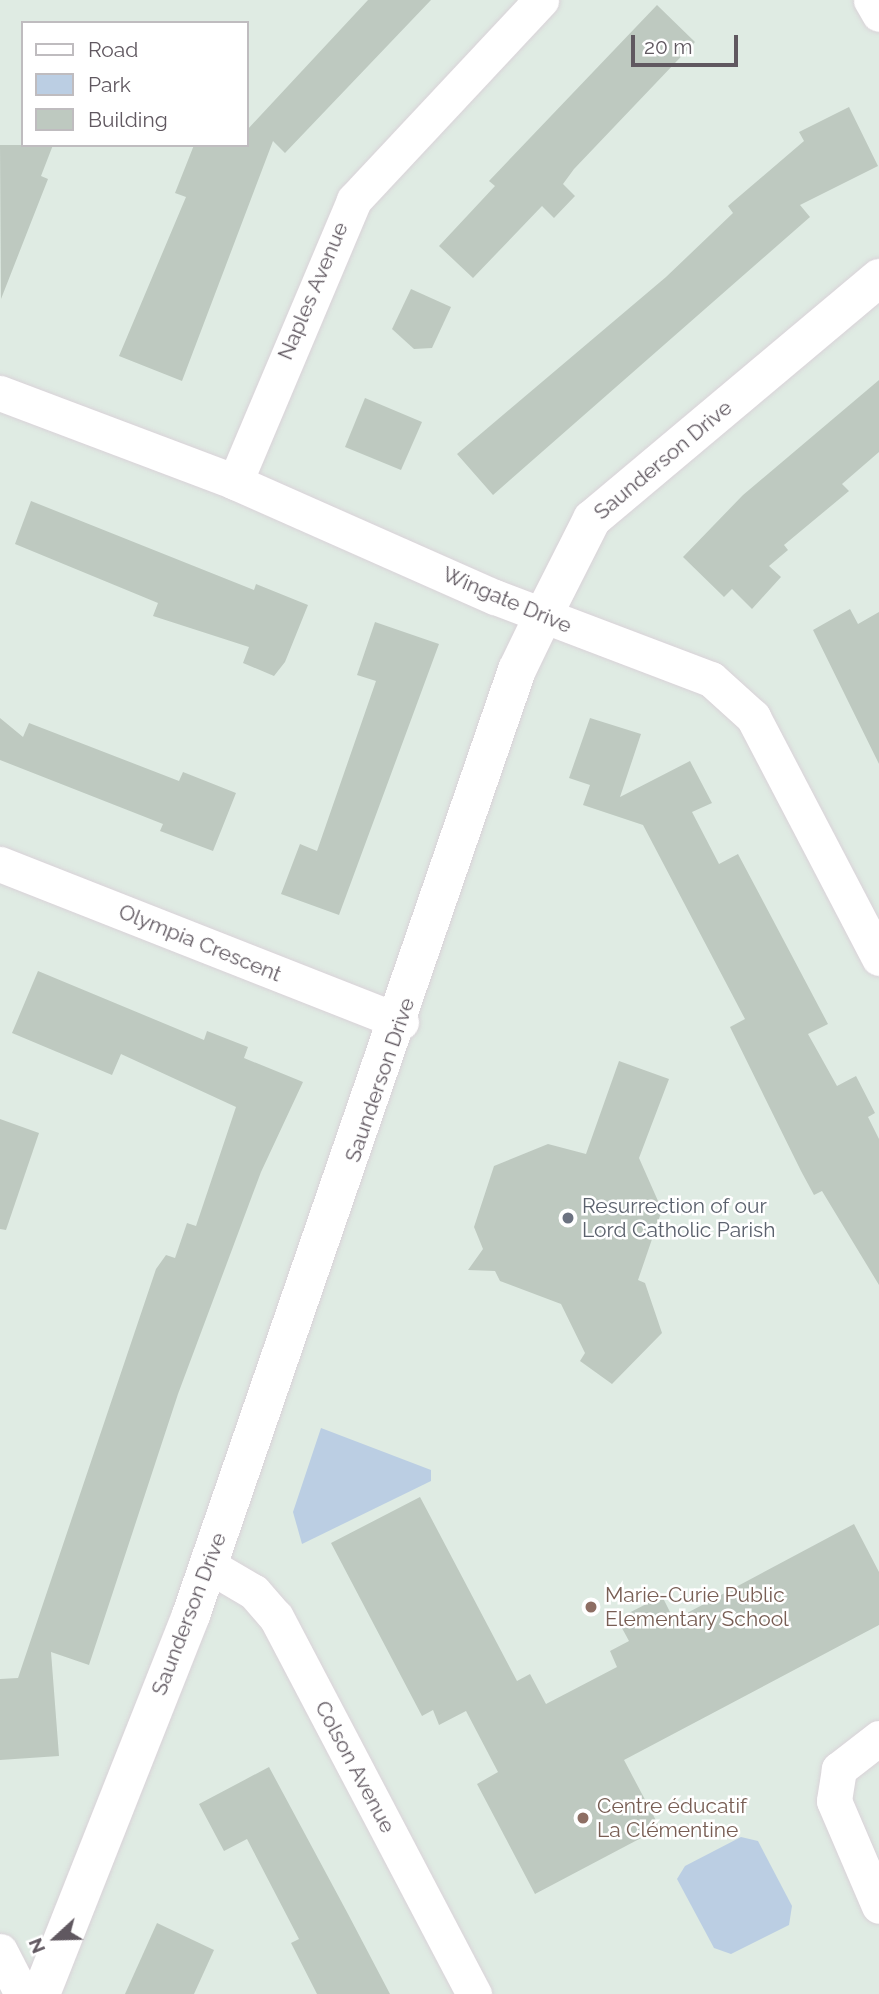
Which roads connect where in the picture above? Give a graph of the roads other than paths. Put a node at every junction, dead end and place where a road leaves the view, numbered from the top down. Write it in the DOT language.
graph roads {
  1 [pos="541,0"];
  2 [pos="871,0"];
  3 [pos="879,14"];
  4 [pos="879,278"];
  5 [pos="0,393"];
  6 [pos="235,482"];
  7 [pos="543,616"];
  8 [pos="1,867"];
  9 [pos="879,958"];
  10 [pos="401,1022"];
  11 [pos="208,1565"];
  12 [pos="879,1738"];
  13 [pos="879,1906"];
  14 [pos="0,1951"];
  15 [pos="22,1994"];
  16 [pos="41,1994"];
  17 [pos="474,1994"];
  1 -- 6 [label="street, Naples Avenue"];
  2 -- 3 [label="street"];
  4 -- 7 [label="street, Saunderson Drive"];
  5 -- 6 [label="street, Wingate Drive"];
  6 -- 7 [label="street, Wingate Drive"];
  7 -- 9 [label="street, Wingate Drive"];
  7 -- 10 [label="street, Saunderson Drive"];
  8 -- 10 [label="street, Olympia Crescent"];
  10 -- 11 [label="street, Saunderson Drive"];
  11 -- 16 [label="street, Saunderson Drive"];
  11 -- 17 [label="street, Colson Avenue"];
  12 -- 13 [label="street"];
  14 -- 15 [label="street"];
}
